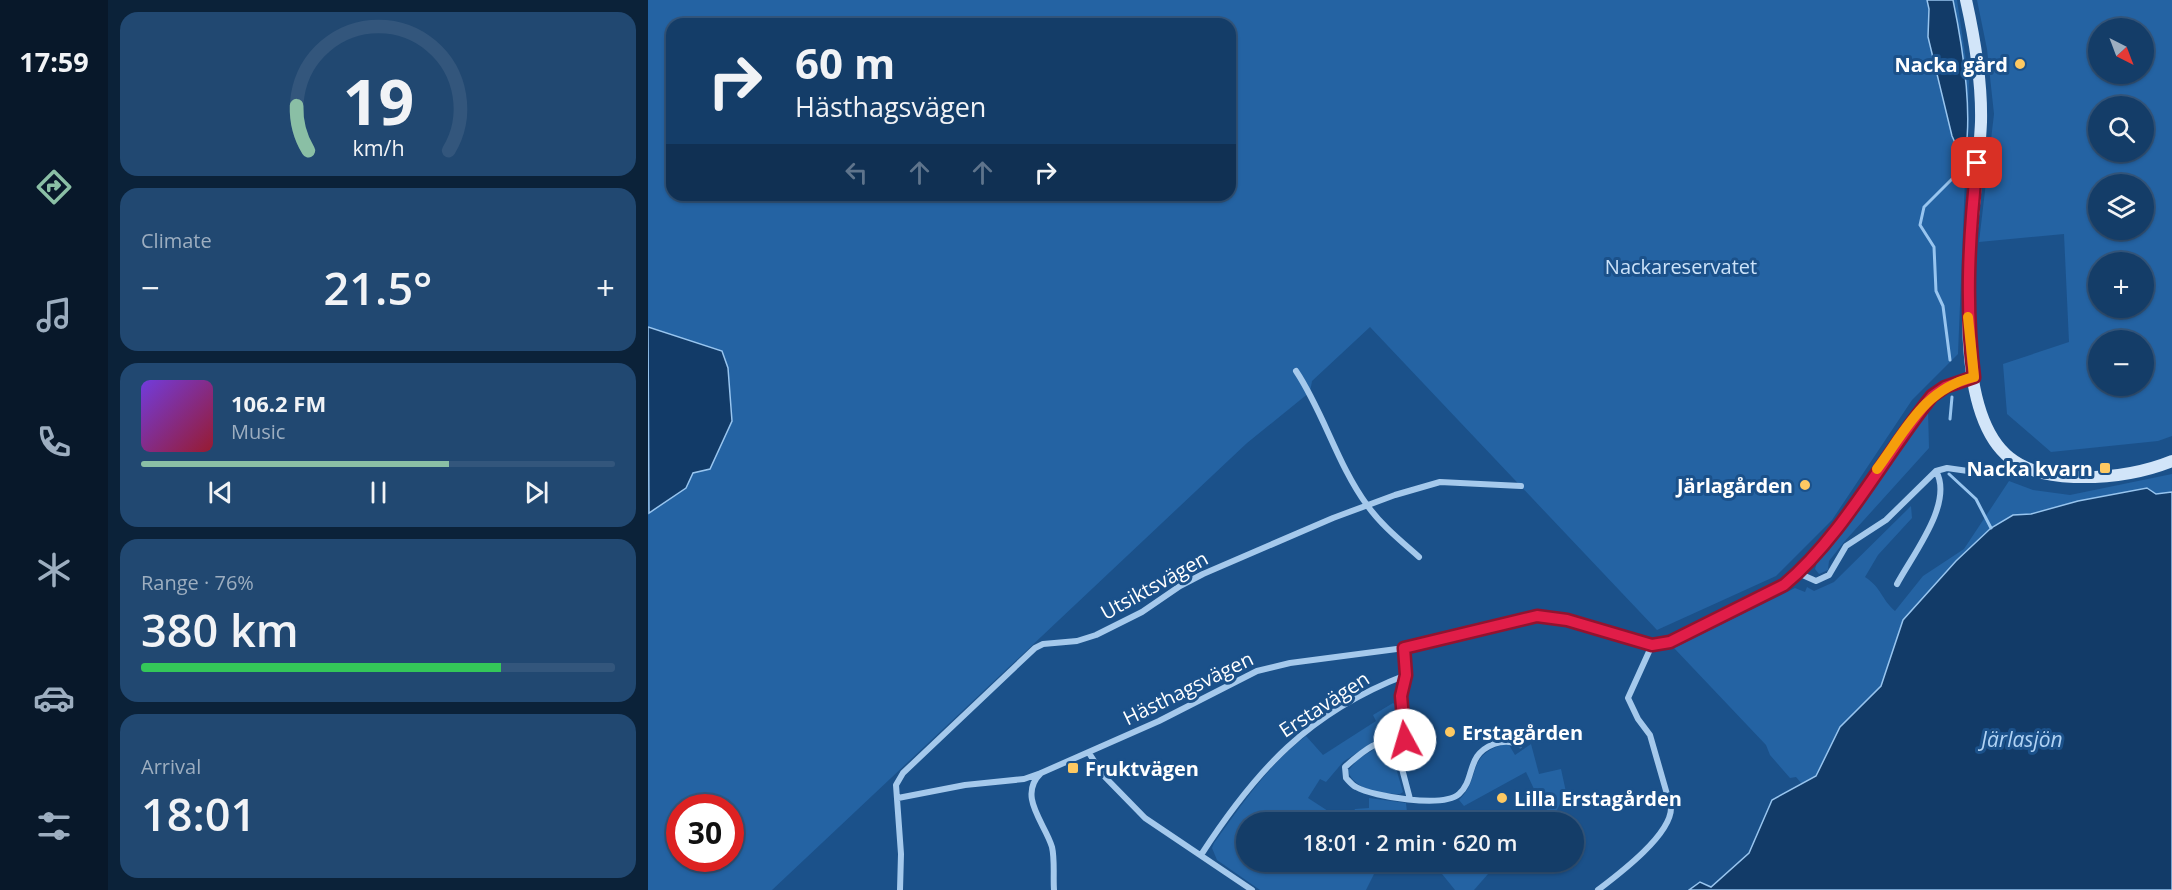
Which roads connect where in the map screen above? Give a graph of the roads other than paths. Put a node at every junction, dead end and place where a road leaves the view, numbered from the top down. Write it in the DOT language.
graph roads {
  1 [pos="1966,0"];
  2 [pos="1296,371"];
  3 [pos="1974,377"];
  4 [pos="2172,461"];
  5 [pos="1936,471"];
  6 [pos="1982,472"];
  7 [pos="1521,486"];
  8 [pos="1367,505"];
  9 [pos="1419,557"];
  10 [pos="1798,573"];
  11 [pos="1897,584"];
  12 [pos="1652,645"];
  13 [pos="1404,648"];
  14 [pos="1406,675"];
  15 [pos="1397,739"];
  16 [pos="1520,745"];
  17 [pos="1089,753"];
  18 [pos="1041,773"];
  19 [pos="898,798"];
  20 [pos="1410,799"];
  21 [pos="1201,855"];
  22 [pos="900,890"];
  23 [pos="1054,890"];
  24 [pos="1252,890"];
  25 [pos="1598,890"];
  1 -- 3 [label="main road"];
  2 -- 8 [label="street"];
  3 -- 4 [label="main road"];
  3 -- 10 [label="street"];
  5 -- 6 [label="street"];
  5 -- 10 [label="street"];
  5 -- 11 [label="street"];
  7 -- 8 [label="street, Utsiktsvägen"];
  8 -- 9 [label="street"];
  8 -- 19 [label="street, Utsiktsvägen"];
  10 -- 12 [label="street"];
  12 -- 13 [label="street, Hästhagsvägen"];
  12 -- 25 [label="street"];
  13 -- 14 [label="street, Erstavägen"];
  13 -- 17 [label="street, Hästhagsvägen"];
  14 -- 15 [label="street, Erstavägen"];
  14 -- 21 [label="street, Erstavägen"];
  15 -- 20 [label="street"];
  15 -- 20 [label="street"];
  16 -- 20 [label="street"];
  17 -- 18 [label="street, Hästhagsvägen"];
  17 -- 21 [label="street"];
  18 -- 19 [label="street, Hästhagsvägen"];
  18 -- 23 [label="street"];
  19 -- 22 [label="street, Utsiktsvägen"];
  21 -- 24 [label="street"];
}
